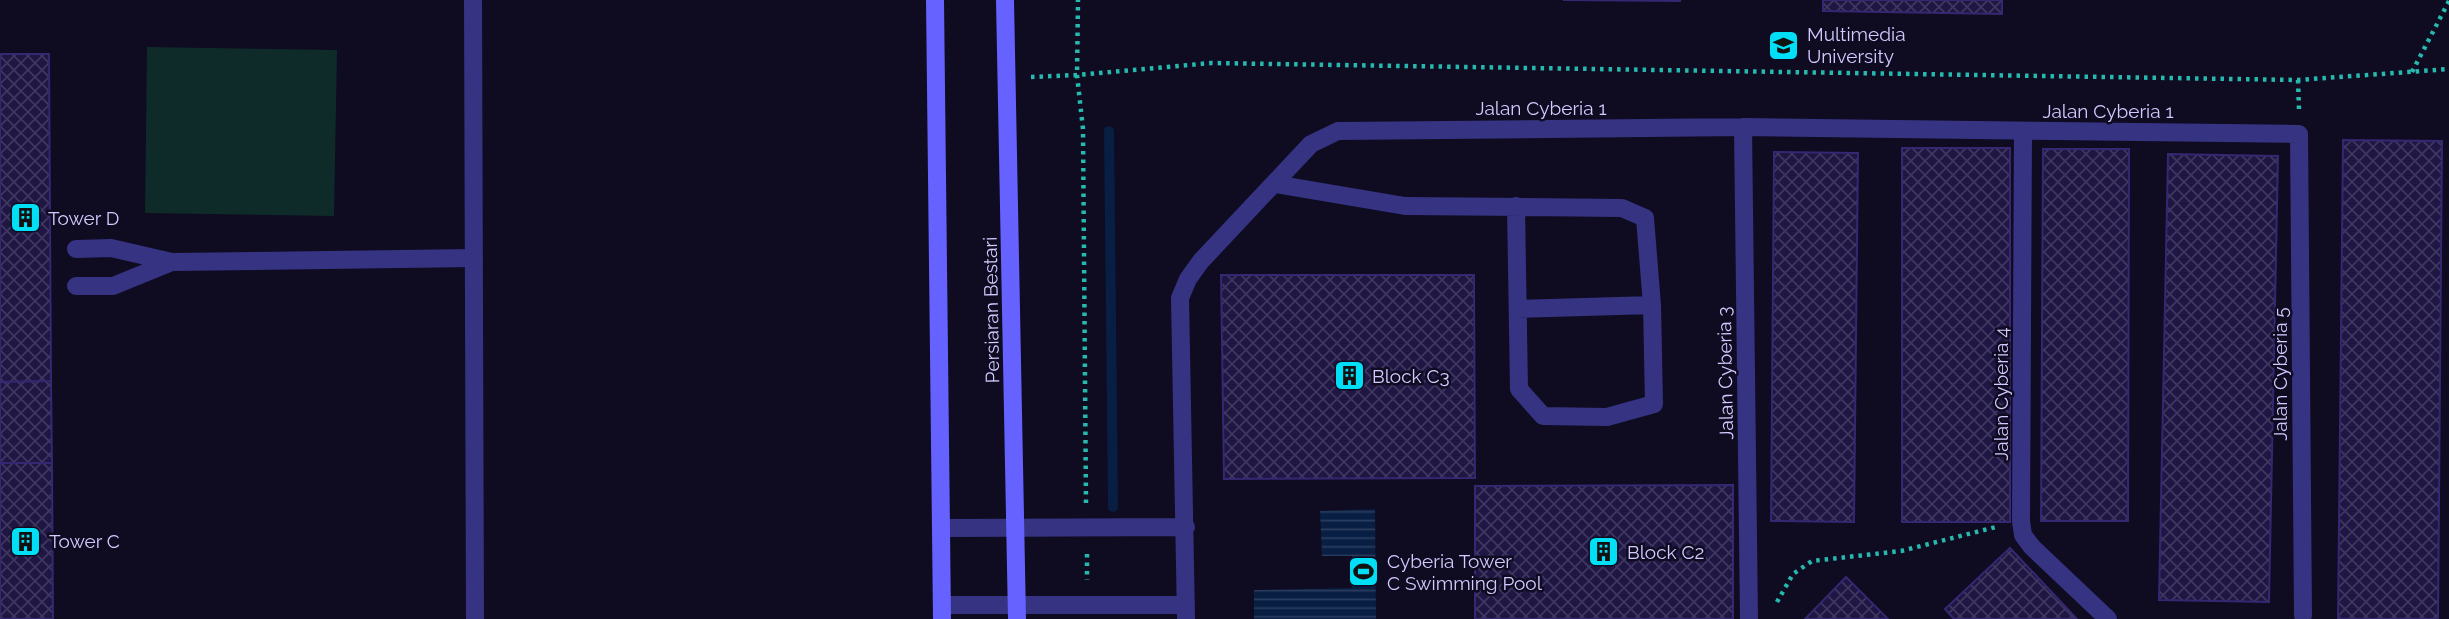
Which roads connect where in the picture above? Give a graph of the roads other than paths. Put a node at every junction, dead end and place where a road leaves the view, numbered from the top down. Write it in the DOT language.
graph roads {
  1 [pos="473,0"];
  2 [pos="936,0"];
  3 [pos="1005,0"];
  4 [pos="1743,127"];
  5 [pos="2023,132"];
  6 [pos="2299,134"];
  7 [pos="1275,184"];
  8 [pos="1516,206"];
  9 [pos="75,248"];
  10 [pos="474,258"];
  11 [pos="172,262"];
  12 [pos="75,286"];
  13 [pos="1652,305"];
  14 [pos="1518,309"];
  15 [pos="1186,527"];
  16 [pos="943,528"];
  17 [pos="1016,528"];
  18 [pos="942,612"];
  19 [pos="1017,612"];
  20 [pos="1186,612"];
  21 [pos="2303,615"];
  22 [pos="475,619"];
  23 [pos="1749,619"];
  24 [pos="2108,619"];
  1 -- 10 [label="street"];
  2 -- 16 [label="main road"];
  3 -- 17 [label="main road, Persiaran Bestari"];
  4 -- 5 [label="street, Jalan Cyberia 1"];
  4 -- 7 [label="street, Jalan Cyberia 1"];
  4 -- 23 [label="street, Jalan Cyberia 3"];
  5 -- 6 [label="street, Jalan Cyberia 1"];
  5 -- 24 [label="street, Jalan Cyberia 4"];
  6 -- 21 [label="street, Jalan Cyberia 5"];
  7 -- 8 [label="street"];
  7 -- 15 [label="street, Jalan Cyberia 1"];
  8 -- 13 [label="street"];
  8 -- 14 [label="street"];
  9 -- 11 [label="street"];
  10 -- 11 [label="street"];
  10 -- 22 [label="street"];
  11 -- 12 [label="street"];
  13 -- 14 [label="street"];
  13 -- 14 [label="street"];
  15 -- 17 [label="street"];
  15 -- 20 [label="street, Jalan Cyberia 1"];
  16 -- 17 [label="street"];
  16 -- 18 [label="main road"];
  17 -- 19 [label="main road, Persiaran Bestari"];
  18 -- 19 [label="street"];
  19 -- 20 [label="street"];
}
